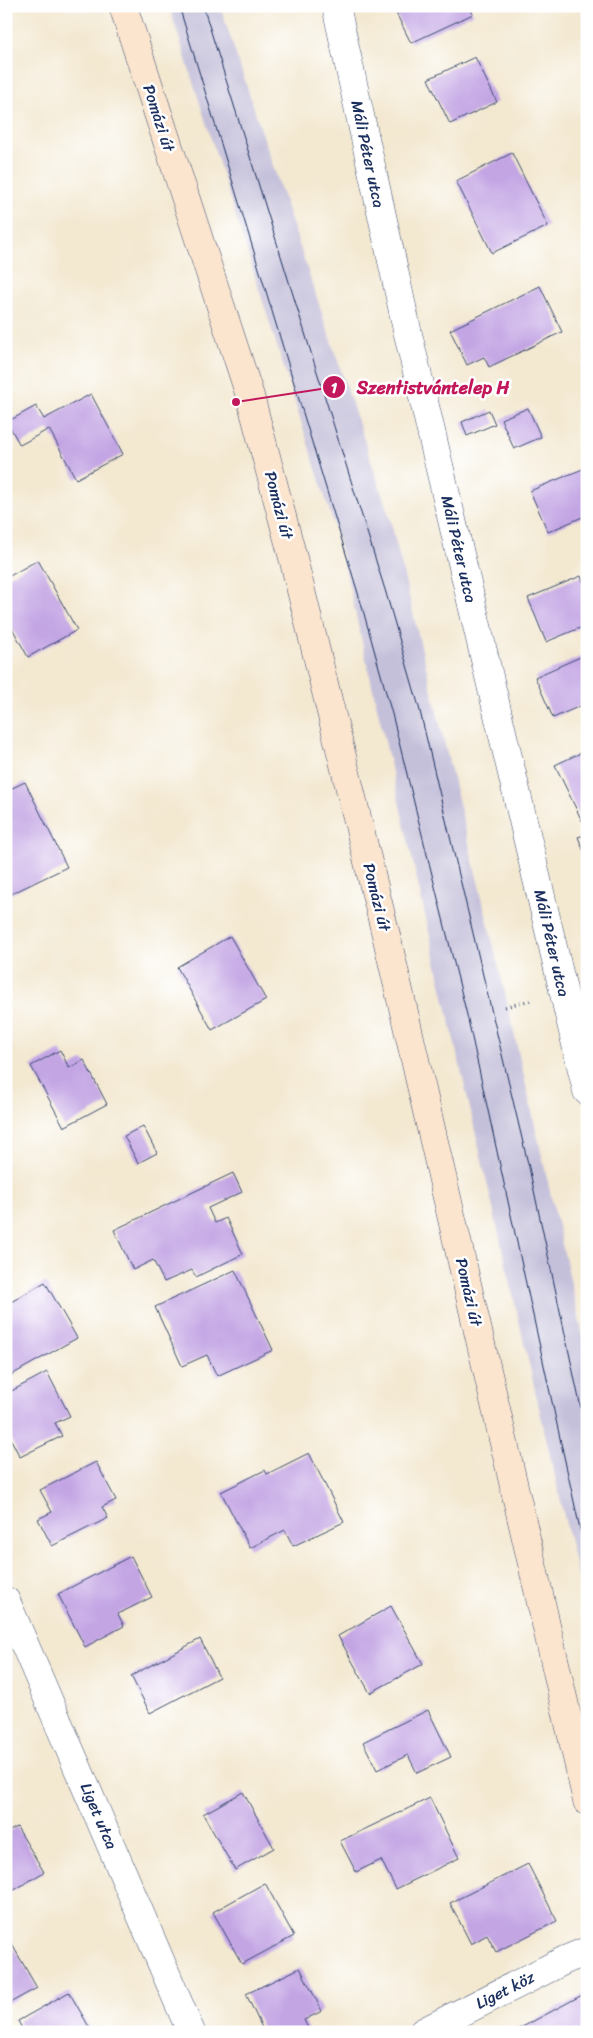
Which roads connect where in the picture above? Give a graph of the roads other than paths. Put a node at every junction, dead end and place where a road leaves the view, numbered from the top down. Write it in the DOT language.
graph roads {
  1 [pos="122,6"];
  2 [pos="336,6"];
  3 [pos="587,1091"];
  4 [pos="6,1601"];
  5 [pos="587,1801"];
  6 [pos="587,1951"];
  7 [pos="191,2032"];
  8 [pos="423,2032"];
  1 -- 5 [label="main road, Pomázi út"];
  2 -- 3 [label="street, Máli Péter utca"];
  4 -- 7 [label="street, Liget utca"];
  6 -- 8 [label="street, Liget köz"];
}
